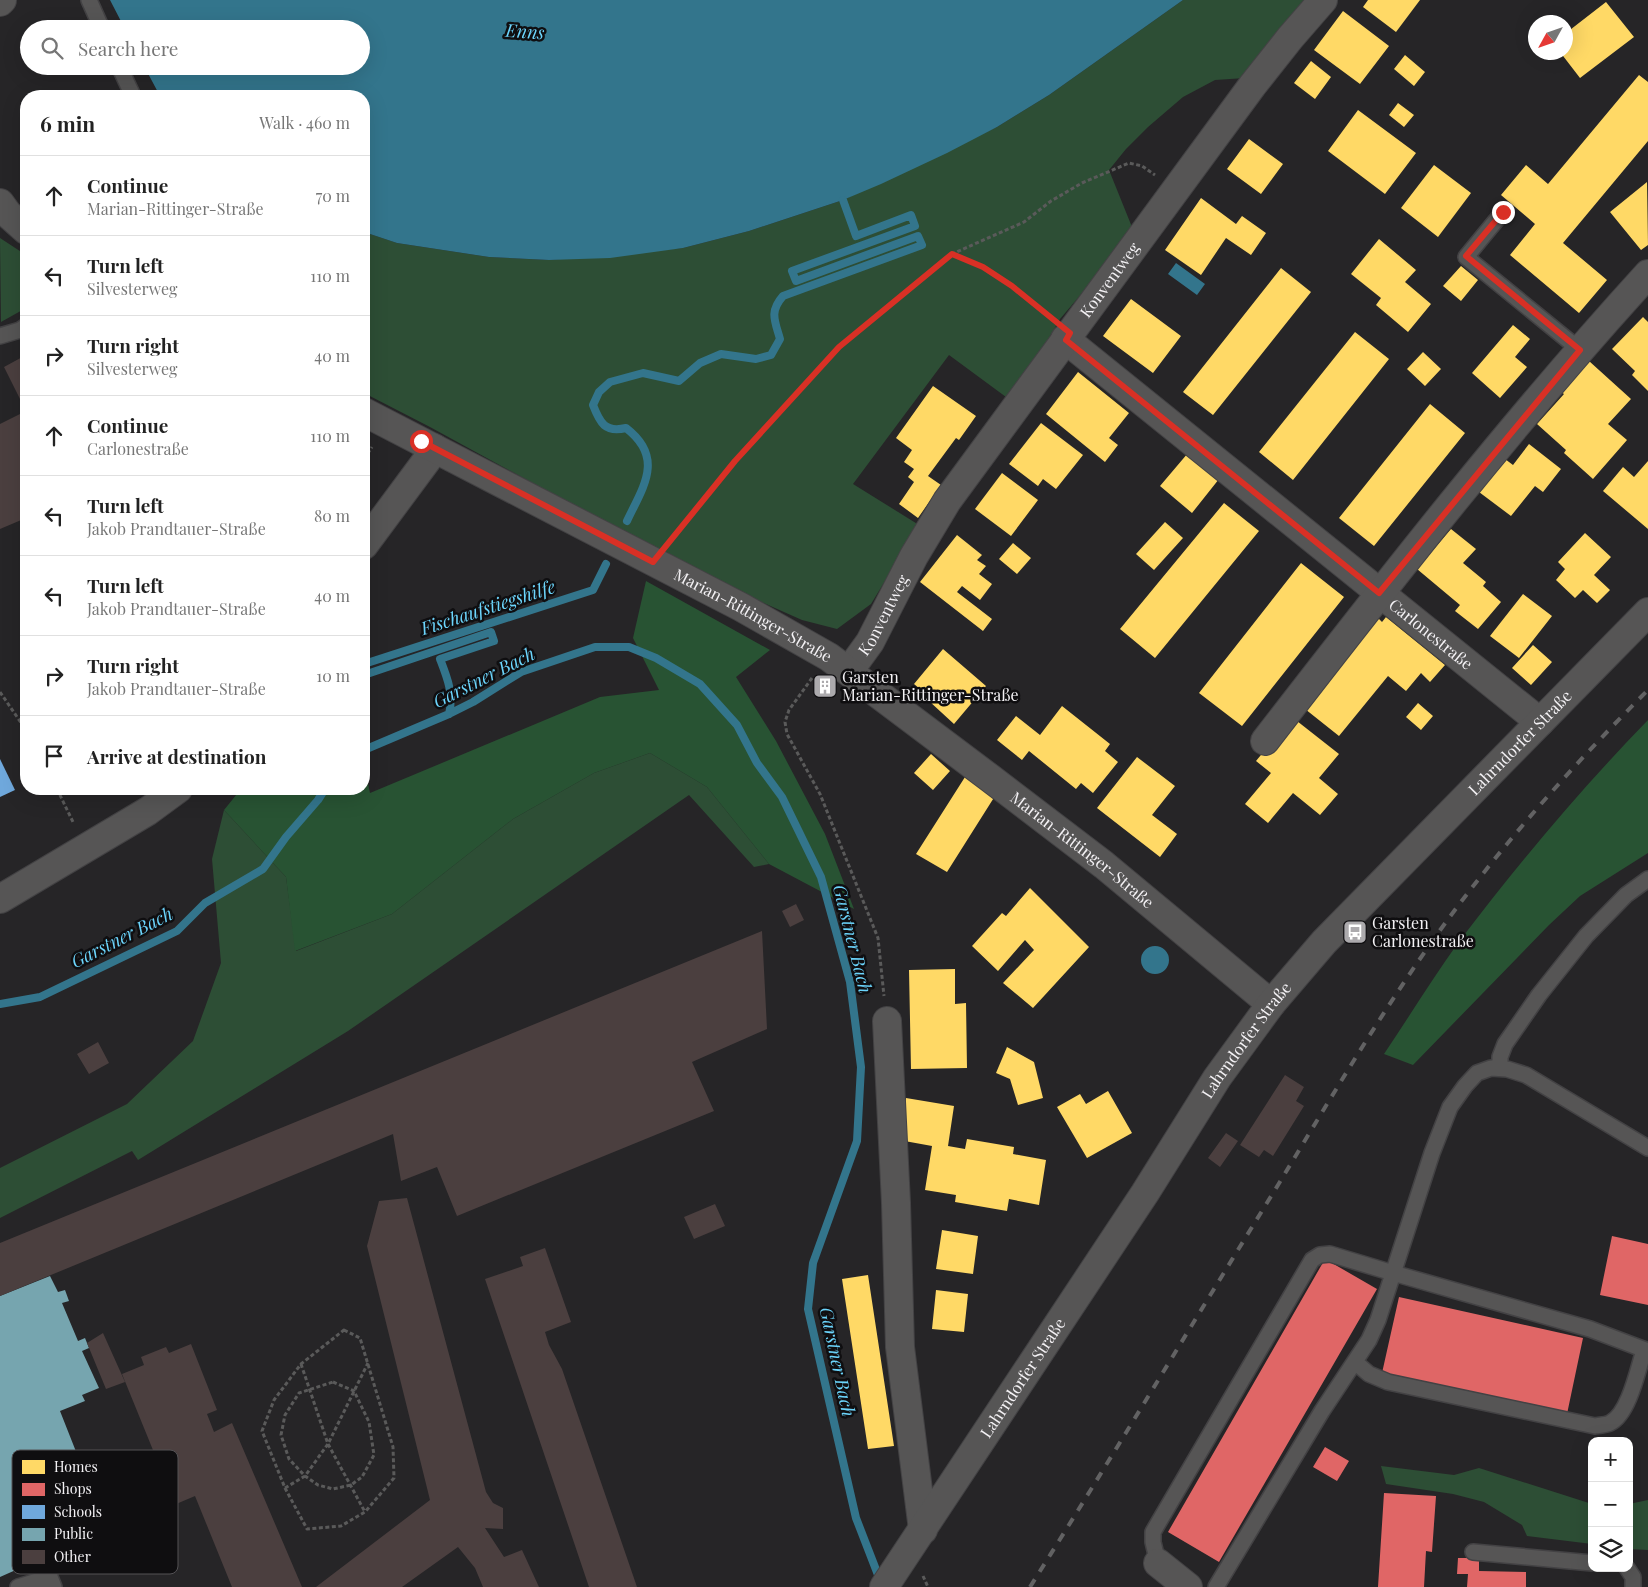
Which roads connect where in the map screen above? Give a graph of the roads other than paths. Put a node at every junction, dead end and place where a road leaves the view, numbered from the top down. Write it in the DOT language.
graph roads {
  1 [pos="88,0"];
  2 [pos="1323,0"];
  3 [pos="98,20"];
  4 [pos="123,75"];
  5 [pos="130,90"];
  6 [pos="0,203"];
  7 [pos="1503,212"];
  8 [pos="20,225"];
  9 [pos="1648,274"];
  10 [pos="20,330"];
  11 [pos="0,336"];
  12 [pos="1068,336"];
  13 [pos="1580,350"];
  14 [pos="370,415"];
  15 [pos="434,448"];
  16 [pos="370,537"];
  17 [pos="1379,593"];
  18 [pos="1648,612"];
  19 [pos="839,664"];
  20 [pos="1540,722"];
  21 [pos="1265,742"];
  22 [pos="170,795"];
  23 [pos="1648,879"];
  24 [pos="0,899"];
  25 [pos="1271,1004"];
  26 [pos="887,1022"];
  27 [pos="1500,1068"];
  28 [pos="1648,1148"];
  29 [pos="1393,1273"];
  30 [pos="1646,1350"];
  31 [pos="1354,1362"];
  32 [pos="917,1539"];
  33 [pos="1473,1552"];
  34 [pos="1158,1563"];
  35 [pos="1588,1564"];
  36 [pos="1630,1572"];
  37 [pos="18,1587"];
  38 [pos="54,1587"];
  39 [pos="884,1587"];
  40 [pos="1188,1587"];
  41 [pos="1216,1587"];
  42 [pos="1633,1587"];
  1 -- 3 [label="lane"];
  2 -- 12 [label="street, Konventweg"];
  4 -- 5 [label="lane"];
  6 -- 8 [label="street"];
  7 -- 13 [label="lane"];
  9 -- 13 [label="street"];
  10 -- 11 [label="lane"];
  12 -- 17 [label="street, Carlonestraße"];
  12 -- 19 [label="street, Konventweg"];
  13 -- 17 [label="street"];
  14 -- 15 [label="street, Marian-Rittinger-Straße"];
  15 -- 16 [label="street"];
  15 -- 19 [label="street, Marian-Rittinger-Straße"];
  17 -- 20 [label="street, Carlonestraße"];
  17 -- 21 [label="street"];
  18 -- 20 [label="street, Lahrndorfer Straße"];
  19 -- 25 [label="street, Marian-Rittinger-Straße"];
  20 -- 25 [label="street, Lahrndorfer Straße"];
  22 -- 24 [label="street"];
  23 -- 27 [label="lane"];
  25 -- 32 [label="street, Lahrndorfer Straße"];
  26 -- 32 [label="street"];
  27 -- 28 [label="lane"];
  27 -- 29 [label="lane"];
  29 -- 30 [label="lane"];
  29 -- 31 [label="lane"];
  29 -- 34 [label="lane"];
  30 -- 31 [label="lane"];
  31 -- 41 [label="lane"];
  32 -- 39 [label="street, Lahrndorfer Straße"];
  33 -- 35 [label="lane"];
  34 -- 40 [label="street"];
  36 -- 42 [label="lane"];
  37 -- 38 [label="lane"];
}
